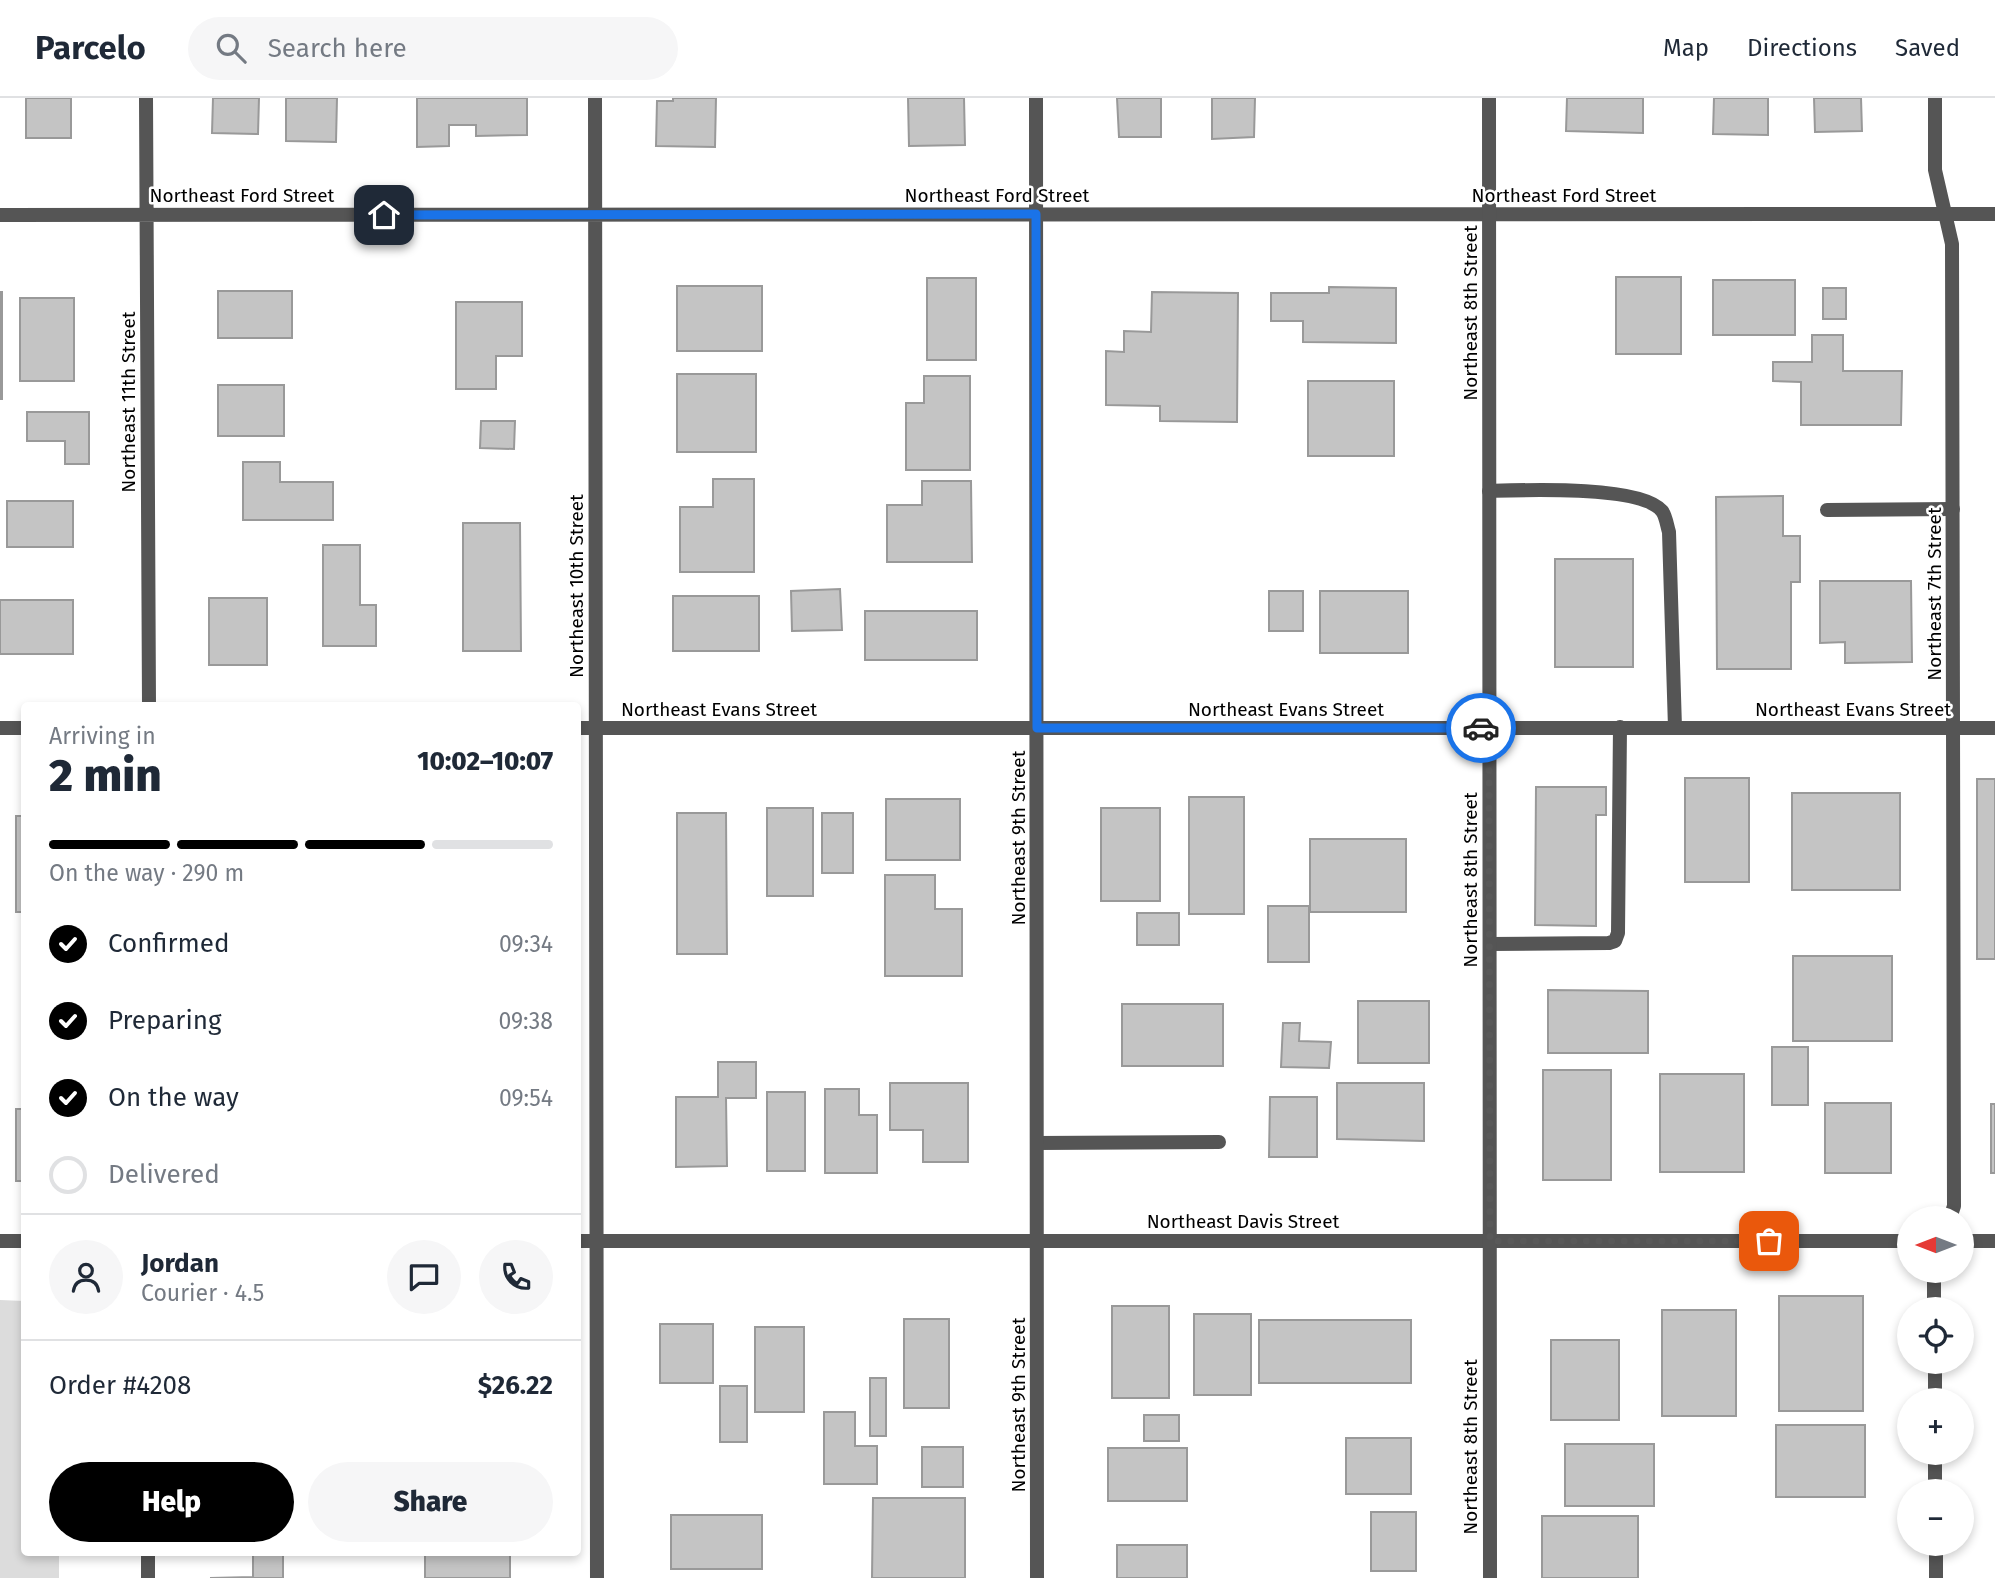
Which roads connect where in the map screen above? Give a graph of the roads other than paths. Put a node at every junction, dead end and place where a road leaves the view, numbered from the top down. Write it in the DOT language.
graph roads {
  1 [pos="146,98"];
  2 [pos="595,98"];
  3 [pos="1036,98"];
  4 [pos="1489,98"];
  5 [pos="1935,98"];
  6 [pos="1036,214"];
  7 [pos="1489,214"];
  8 [pos="1944,214"];
  9 [pos="1995,214"];
  10 [pos="0,215"];
  11 [pos="146,215"];
  12 [pos="595,215"];
  13 [pos="1489,491"];
  14 [pos="1953,509"];
  15 [pos="1827,510"];
  16 [pos="149,702"];
  17 [pos="1620,727"];
  18 [pos="0,728"];
  19 [pos="21,728"];
  20 [pos="581,728"];
  21 [pos="596,728"];
  22 [pos="1037,728"];
  23 [pos="1489,728"];
  24 [pos="1675,728"];
  25 [pos="1953,728"];
  26 [pos="1995,728"];
  27 [pos="1490,944"];
  28 [pos="1219,1142"];
  29 [pos="1037,1143"];
  30 [pos="1954,1206"];
  31 [pos="0,1241"];
  32 [pos="21,1241"];
  33 [pos="581,1241"];
  34 [pos="597,1241"];
  35 [pos="1037,1241"];
  36 [pos="1490,1241"];
  37 [pos="1897,1241"];
  38 [pos="1974,1241"];
  39 [pos="1995,1241"];
  40 [pos="148,1556"];
  41 [pos="1936,1556"];
  42 [pos="148,1578"];
  43 [pos="597,1578"];
  44 [pos="1037,1578"];
  45 [pos="1490,1578"];
  46 [pos="1936,1578"];
  1 -- 11 [label="street, Northeast 11th Street"];
  2 -- 12 [label="street, Northeast 10th Street"];
  3 -- 6 [label="street, Northeast 9th Street"];
  4 -- 7 [label="street, Northeast 8th Street"];
  5 -- 8 [label="street, Northeast 7th Street"];
  6 -- 7 [label="street, Northeast Ford Street"];
  6 -- 12 [label="street, Northeast Ford Street"];
  6 -- 22 [label="street, Northeast 9th Street"];
  7 -- 8 [label="street, Northeast Ford Street"];
  7 -- 13 [label="street, Northeast 8th Street"];
  8 -- 9 [label="street, Northeast Ford Street"];
  8 -- 14 [label="street, Northeast 7th Street"];
  10 -- 11 [label="street, Northeast Ford Street"];
  11 -- 12 [label="street, Northeast Ford Street"];
  11 -- 16 [label="street, Northeast 11th Street"];
  12 -- 21 [label="street, Northeast 10th Street"];
  13 -- 23 [label="street, Northeast 8th Street"];
  13 -- 24 [label="street"];
  14 -- 15 [label="street"];
  14 -- 25 [label="street, Northeast 7th Street"];
  17 -- 23 [label="street, Northeast Evans Street"];
  17 -- 24 [label="street, Northeast Evans Street"];
  17 -- 27 [label="street"];
  18 -- 19 [label="street"];
  20 -- 21 [label="street, Northeast Evans Street"];
  21 -- 22 [label="street, Northeast Evans Street"];
  21 -- 34 [label="street, Northeast 10th Street"];
  22 -- 23 [label="street, Northeast Evans Street"];
  22 -- 29 [label="street, Northeast 9th Street"];
  23 -- 27 [label="street, Northeast 8th Street"];
  24 -- 25 [label="street, Northeast Evans Street"];
  25 -- 26 [label="street, Northeast Evans Street"];
  25 -- 30 [label="street, Northeast 7th Street"];
  27 -- 36 [label="street, Northeast 8th Street"];
  28 -- 29 [label="street"];
  29 -- 35 [label="street, Northeast 9th Street"];
  31 -- 32 [label="street"];
  33 -- 34 [label="street, Northeast Davis Street"];
  34 -- 35 [label="street, Northeast Davis Street"];
  34 -- 43 [label="street, Northeast 10th Street"];
  35 -- 36 [label="street, Northeast Davis Street"];
  35 -- 44 [label="street, Northeast 9th Street"];
  36 -- 37 [label="street, Northeast Davis Street"];
  36 -- 45 [label="street, Northeast 8th Street"];
  38 -- 39 [label="street"];
  40 -- 42 [label="street"];
  41 -- 46 [label="street"];
}
